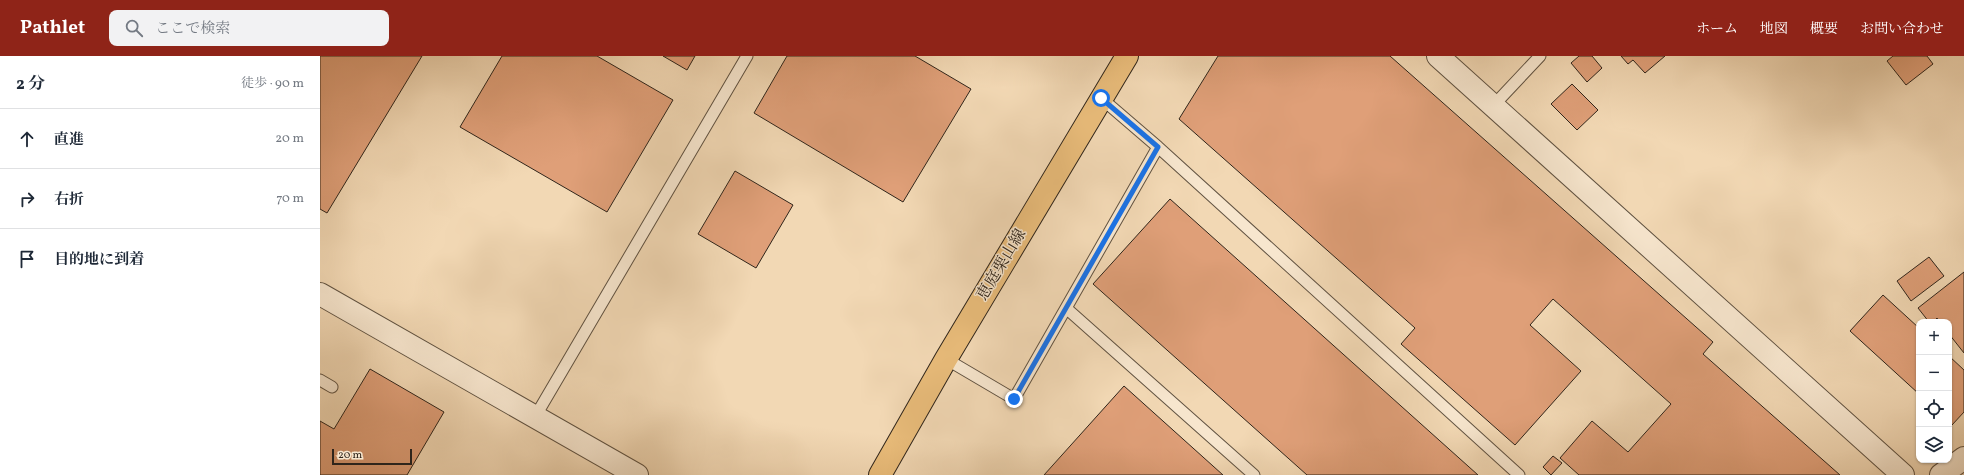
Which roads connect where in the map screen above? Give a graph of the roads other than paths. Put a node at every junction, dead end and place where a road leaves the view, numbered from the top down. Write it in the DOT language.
graph roads {
  1 [pos="747,56"];
  2 [pos="1127,56"];
  3 [pos="1438,56"];
  4 [pos="1540,56"];
  5 [pos="1101,98"];
  6 [pos="1493,106"];
  7 [pos="1158,147"];
  8 [pos="320,294"];
  9 [pos="1066,308"];
  10 [pos="946,359"];
  11 [pos="320,380"];
  12 [pos="332,387"];
  13 [pos="535,417"];
  14 [pos="1964,458"];
  15 [pos="637,475"];
  16 [pos="880,475"];
  17 [pos="1254,475"];
  18 [pos="1519,475"];
  19 [pos="1903,475"];
  20 [pos="1942,475"];
  1 -- 13 [label="lane"];
  2 -- 5 [label="main road, 恵庭栗山線"];
  3 -- 6 [label="street"];
  4 -- 6 [label="lane"];
  5 -- 7 [label="lane"];
  5 -- 10 [label="main road, 恵庭栗山線"];
  6 -- 19 [label="street"];
  7 -- 9 [label="lane"];
  7 -- 18 [label="lane"];
  8 -- 13 [label="street"];
  9 -- 10 [label="lane"];
  9 -- 17 [label="lane"];
  10 -- 16 [label="main road, 恵庭栗山線"];
  11 -- 12 [label="lane"];
  13 -- 15 [label="street"];
  14 -- 20 [label="street"];
}
